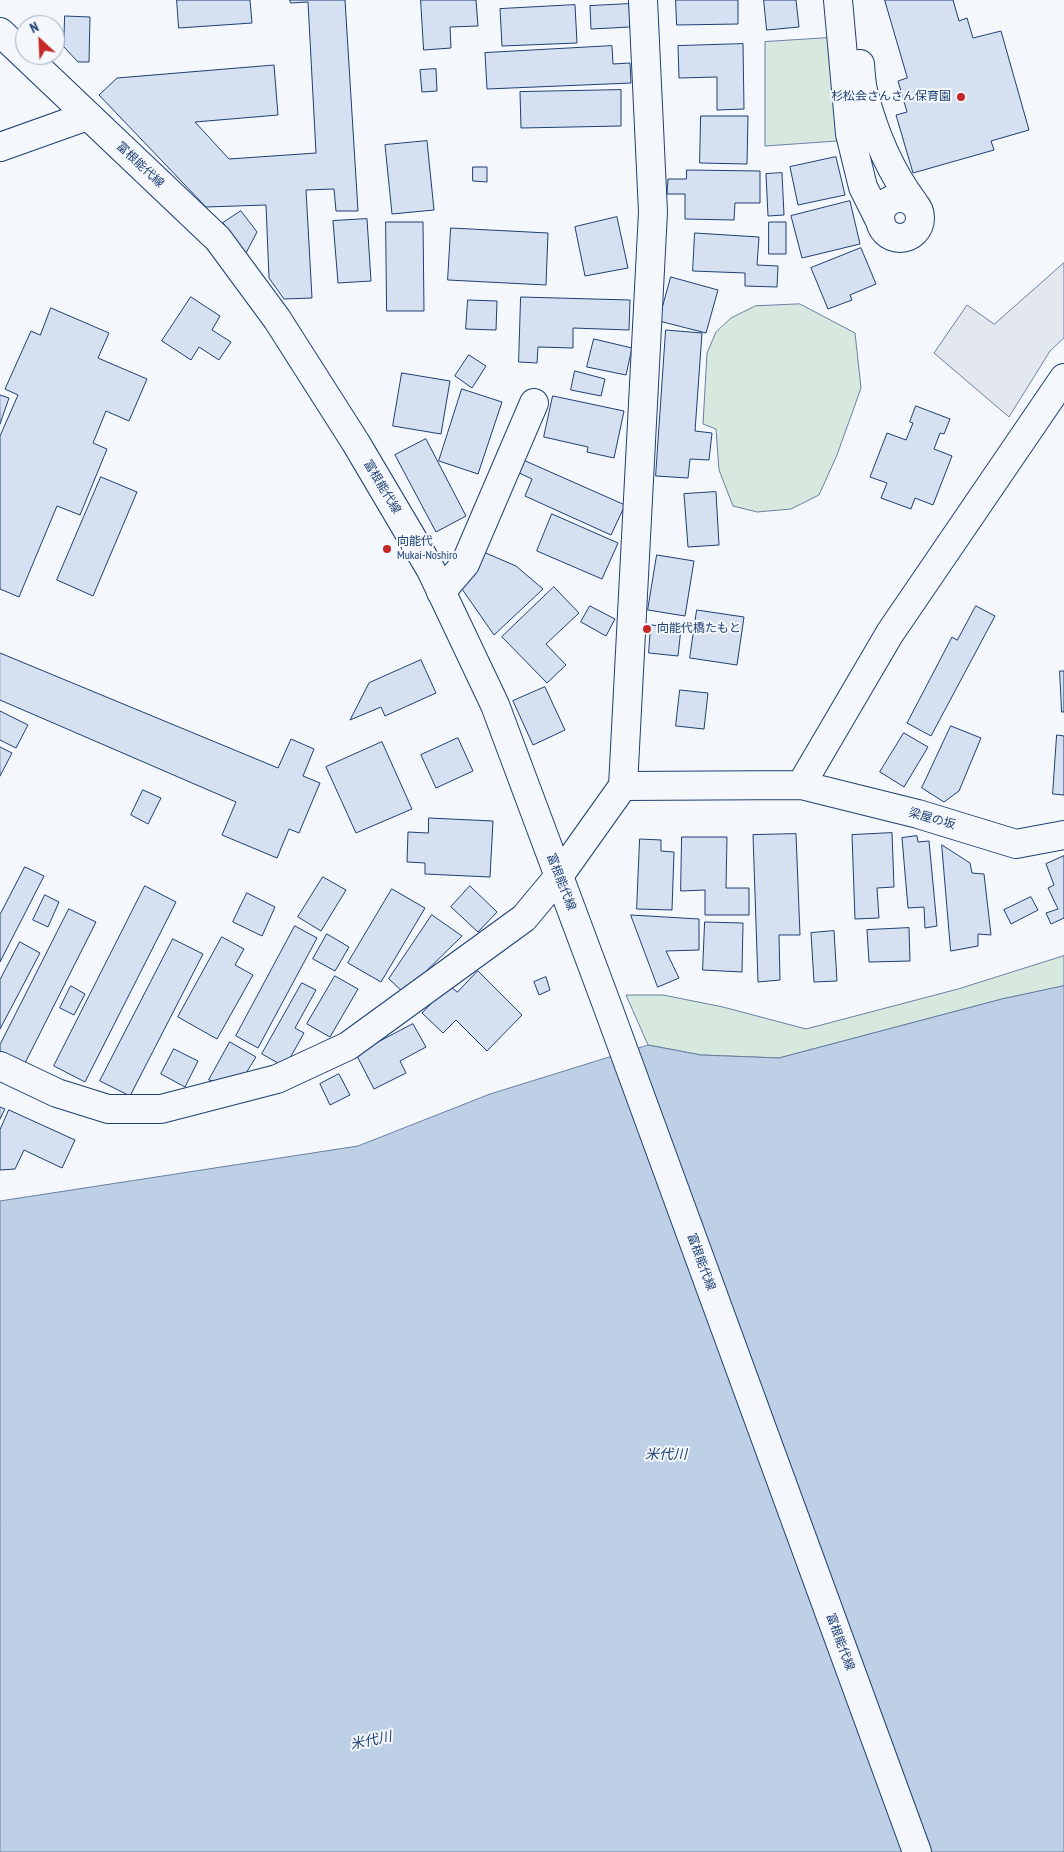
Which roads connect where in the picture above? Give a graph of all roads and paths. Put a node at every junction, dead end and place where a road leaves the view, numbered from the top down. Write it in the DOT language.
graph roads {
  1 [pos="643,0"];
  2 [pos="838,0"];
  3 [pos="854,0"];
  4 [pos="0,32"];
  5 [pos="87,116"];
  6 [pos="0,147"];
  7 [pos="1064,378"];
  8 [pos="534,403"];
  9 [pos="441,592"];
  10 [pos="801,785"];
  11 [pos="623,786"];
  12 [pos="1064,835"];
  13 [pos="559,876"];
  14 [pos="0,1066"];
  15 [pos="917,1852"];
  1 -- 11 [label="street"];
  2 -- 3 [label="street"];
  4 -- 5 [label="street, 富根能代線"];
  5 -- 6 [label="street"];
  5 -- 9 [label="street, 富根能代線"];
  7 -- 10 [label="street"];
  8 -- 9 [label="street"];
  9 -- 13 [label="street, 富根能代線"];
  10 -- 11 [label="street, 梁屋の坂"];
  10 -- 12 [label="street, 梁屋の坂"];
  11 -- 13 [label="street"];
  13 -- 14 [label="street"];
  13 -- 15 [label="street, 富根能代線"];
}
